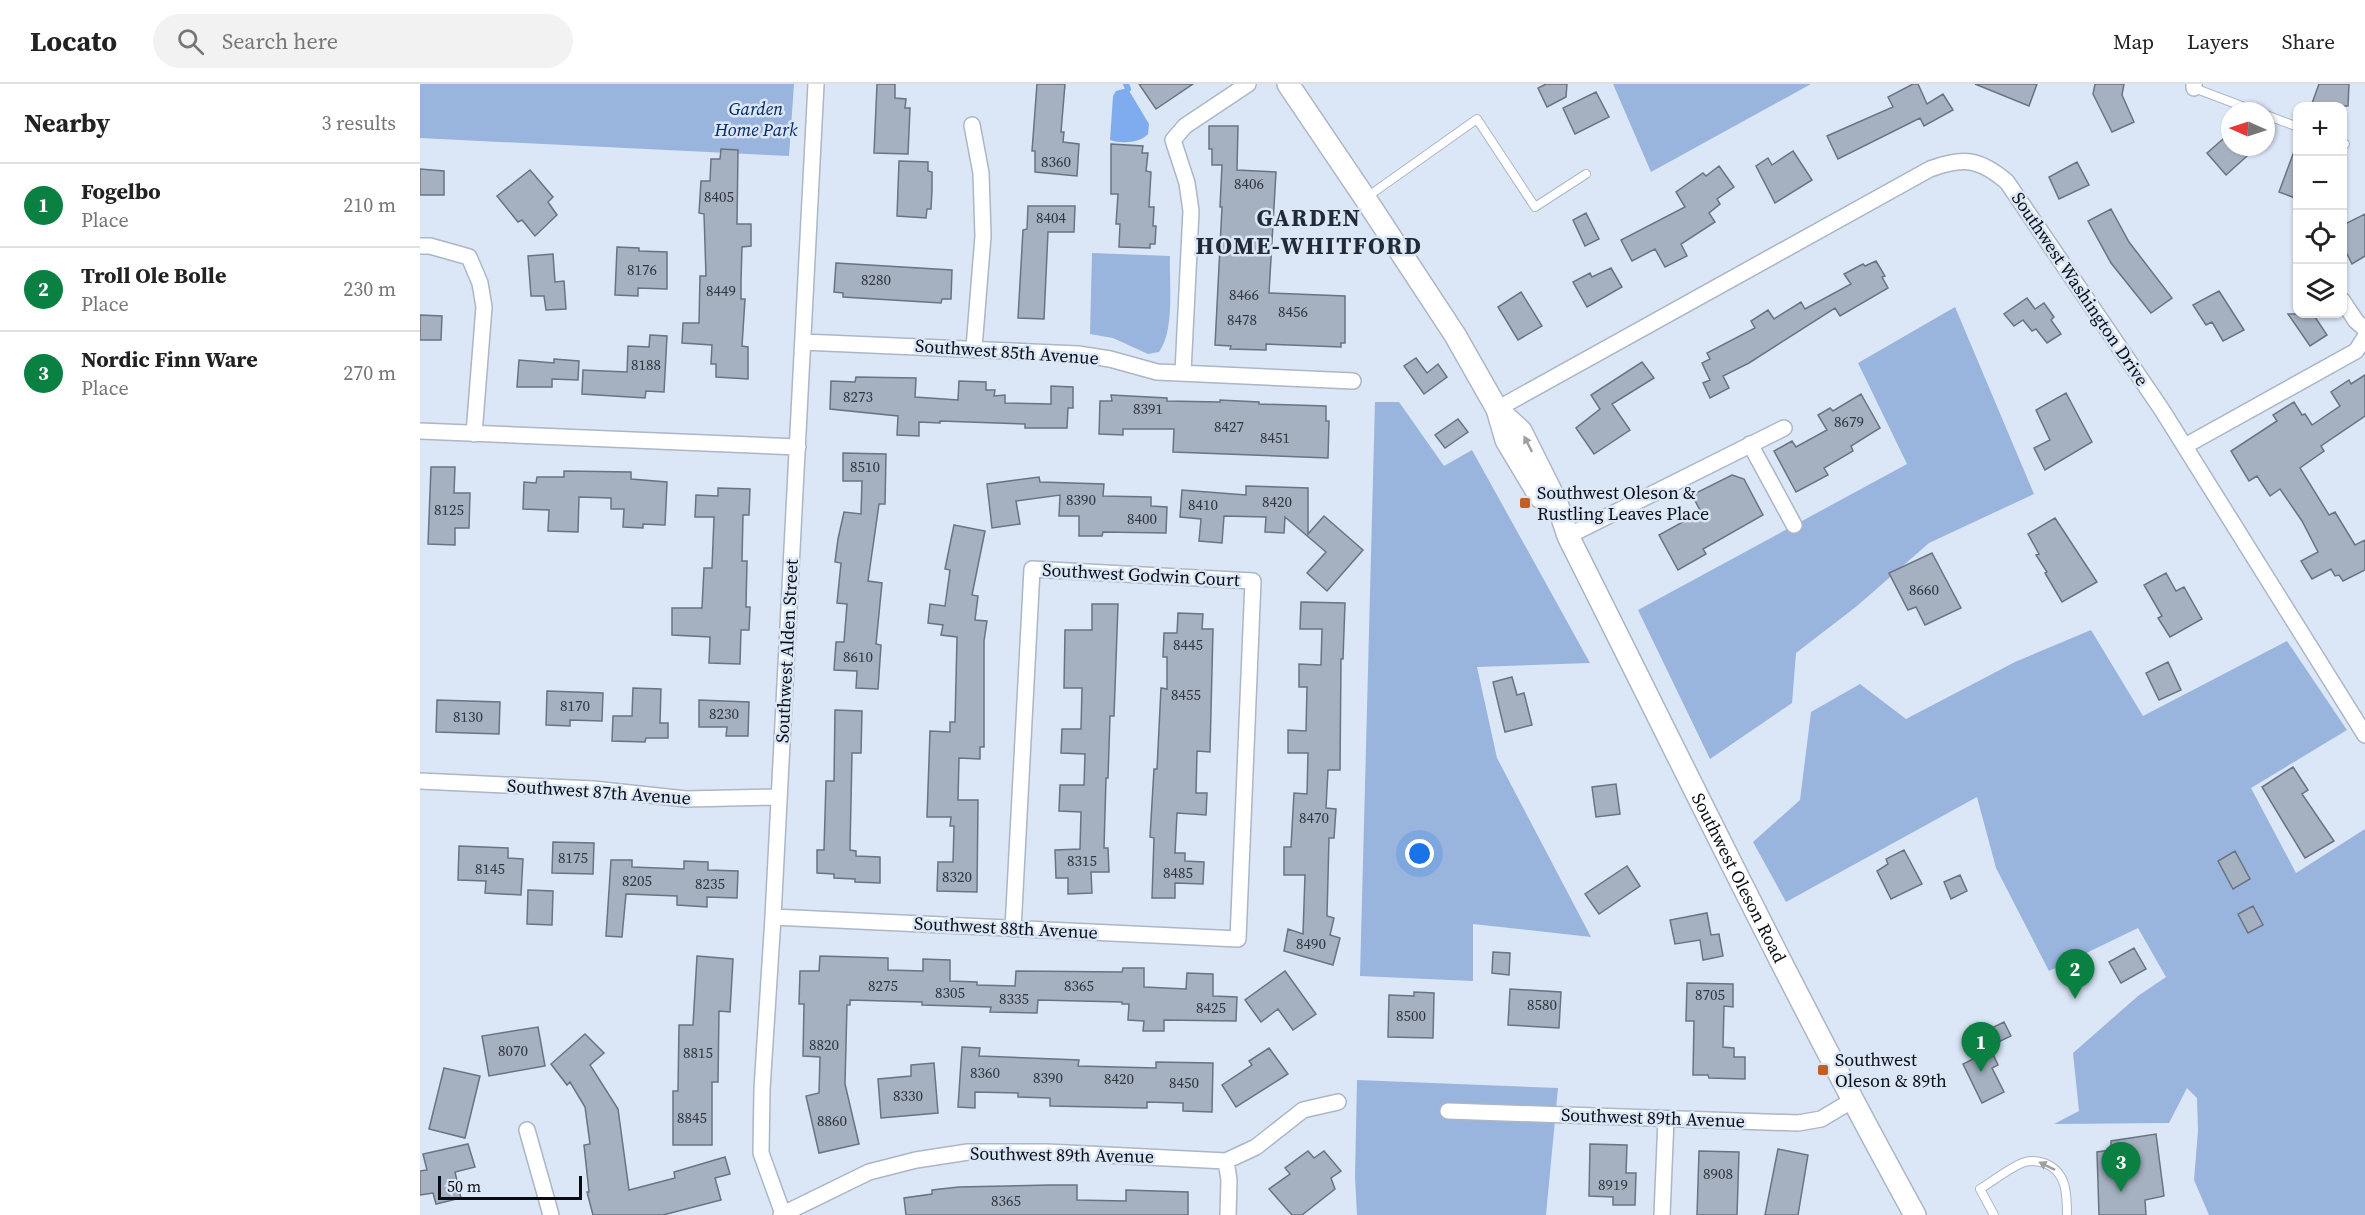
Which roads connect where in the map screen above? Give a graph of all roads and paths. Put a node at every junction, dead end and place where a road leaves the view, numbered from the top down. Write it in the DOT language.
graph roads {
  1 [pos="816,84"];
  2 [pos="1248,84"];
  3 [pos="1288,84"];
  4 [pos="2194,86"];
  5 [pos="2233,102"];
  6 [pos="2275,118"];
  7 [pos="972,125"];
  8 [pos="2293,125"];
  9 [pos="1586,174"];
  10 [pos="1365,198"];
  11 [pos="420,246"];
  12 [pos="2347,306"];
  13 [pos="2365,329"];
  14 [pos="2365,337"];
  15 [pos="803,342"];
  16 [pos="974,348"];
  17 [pos="1183,372"];
  18 [pos="1353,381"];
  19 [pos="1497,410"];
  20 [pos="1784,428"];
  21 [pos="420,432"];
  22 [pos="474,435"];
  23 [pos="1750,444"];
  24 [pos="2185,446"];
  25 [pos="798,447"];
  26 [pos="1794,525"];
  27 [pos="1568,536"];
  28 [pos="2365,735"];
  29 [pos="420,781"];
  30 [pos="779,797"];
  31 [pos="773,917"];
  32 [pos="1013,929"];
  33 [pos="1238,939"];
  34 [pos="1853,1100"];
  35 [pos="1338,1102"];
  36 [pos="1448,1111"];
  37 [pos="1666,1119"];
  38 [pos="526,1130"];
  39 [pos="1226,1161"];
  40 [pos="551,1215"];
  41 [pos="782,1215"];
  42 [pos="1228,1215"];
  43 [pos="1662,1215"];
  44 [pos="1915,1215"];
  45 [pos="1994,1215"];
  46 [pos="2067,1215"];
  1 -- 15 [label="street, Southwest Alden Street"];
  2 -- 17 [label="street"];
  3 -- 10 [label="main road, Southwest Oleson Road"];
  4 -- 5 [label="lane"];
  6 -- 8 [label="lane"];
  7 -- 16 [label="street"];
  9 -- 10 [label="lane"];
  10 -- 19 [label="main road, Southwest Oleson Road"];
  11 -- 22 [label="street"];
  12 -- 13 [label="street"];
  14 -- 24 [label="street"];
  15 -- 16 [label="street, Southwest 85th Avenue"];
  15 -- 25 [label="street, Southwest Alden Street"];
  16 -- 17 [label="street, Southwest 85th Avenue"];
  17 -- 18 [label="street, Southwest 85th Avenue"];
  19 -- 24 [label="street, Southwest Washington Drive"];
  19 -- 27 [label="main road, Southwest Oleson Road"];
  20 -- 23 [label="street"];
  21 -- 22 [label="street"];
  22 -- 25 [label="street"];
  23 -- 26 [label="street"];
  23 -- 27 [label="street"];
  24 -- 28 [label="street, Southwest Washington Drive"];
  25 -- 30 [label="street, Southwest Alden Street"];
  27 -- 34 [label="main road, Southwest Oleson Road"];
  29 -- 30 [label="street, Southwest 87th Avenue"];
  30 -- 31 [label="street, Southwest Alden Street"];
  31 -- 32 [label="street, Southwest 88th Avenue"];
  31 -- 41 [label="street, Southwest Alden Street"];
  32 -- 33 [label="street, Southwest 88th Avenue"];
  32 -- 33 [label="street, Southwest Godwin Court"];
  34 -- 37 [label="street, Southwest 89th Avenue"];
  34 -- 44 [label="main road, Southwest Oleson Road"];
  35 -- 39 [label="street, Southwest 89th Avenue"];
  36 -- 37 [label="street, Southwest 89th Avenue"];
  37 -- 43 [label="street"];
  38 -- 40 [label="street"];
  39 -- 41 [label="street, Southwest 89th Avenue"];
  39 -- 42 [label="street"];
  46 -- 45 [label="lane, one-way"];
}
